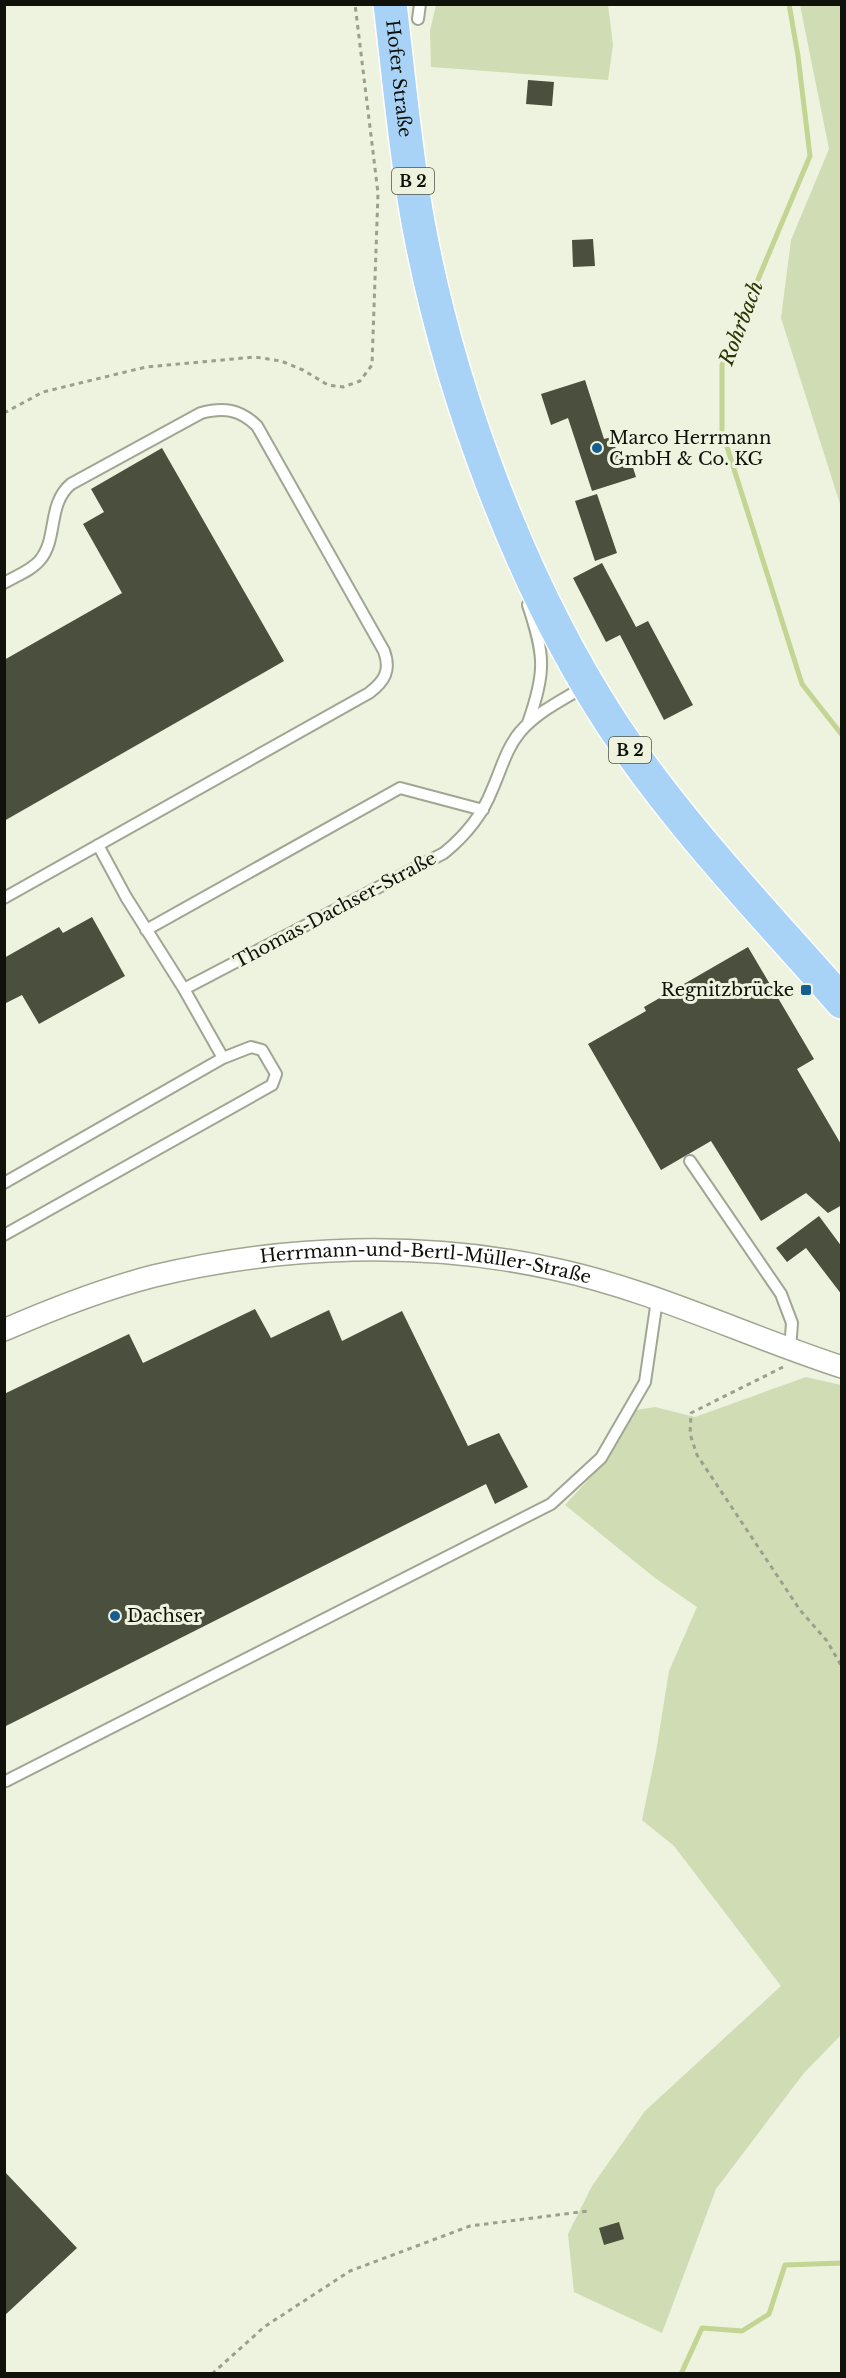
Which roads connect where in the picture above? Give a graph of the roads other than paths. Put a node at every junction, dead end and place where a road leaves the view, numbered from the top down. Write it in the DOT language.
graph roads {
  1 [pos="420,4"];
  2 [pos="404,11"];
  3 [pos="513,533"];
  4 [pos="519,574"];
  5 [pos="4,583"];
  6 [pos="524,593"];
  7 [pos="588,685"];
  8 [pos="528,723"];
  9 [pos="483,810"];
  10 [pos="99,845"];
  11 [pos="4,898"];
  12 [pos="146,930"];
  13 [pos="184,989"];
  14 [pos="842,1002"];
  15 [pos="223,1058"];
  16 [pos="690,1161"];
  17 [pos="4,1183"];
  18 [pos="4,1235"];
  19 [pos="657,1300"];
  20 [pos="4,1330"];
  21 [pos="798,1353"];
  22 [pos="842,1367"];
  23 [pos="6,1781"];
  1 -- 2 [label="lane, Hofer Straße"];
  2 -- 3 [label="main road, Hofer Straße / B 2"];
  3 -- 4 [label="lane"];
  3 -- 7 [label="main road, B 2"];
  5 -- 10 [label="lane"];
  6 -- 8 [label="lane"];
  7 -- 8 [label="lane"];
  7 -- 14 [label="main road, B 2"];
  8 -- 9 [label="lane, Thomas-Dachser-Straße"];
  9 -- 12 [label="lane"];
  9 -- 13 [label="lane, Thomas-Dachser-Straße"];
  10 -- 11 [label="lane"];
  10 -- 12 [label="lane"];
  12 -- 13 [label="lane"];
  13 -- 15 [label="lane"];
  15 -- 17 [label="lane"];
  15 -- 18 [label="lane"];
  16 -- 21 [label="lane"];
  19 -- 20 [label="street, Herrmann-und-Bertl-Müller-Straße"];
  19 -- 21 [label="street, Herrmann-und-Bertl-Müller-Straße"];
  19 -- 23 [label="lane"];
  21 -- 22 [label="street, Herrmann-und-Bertl-Müller-Straße"];
}
